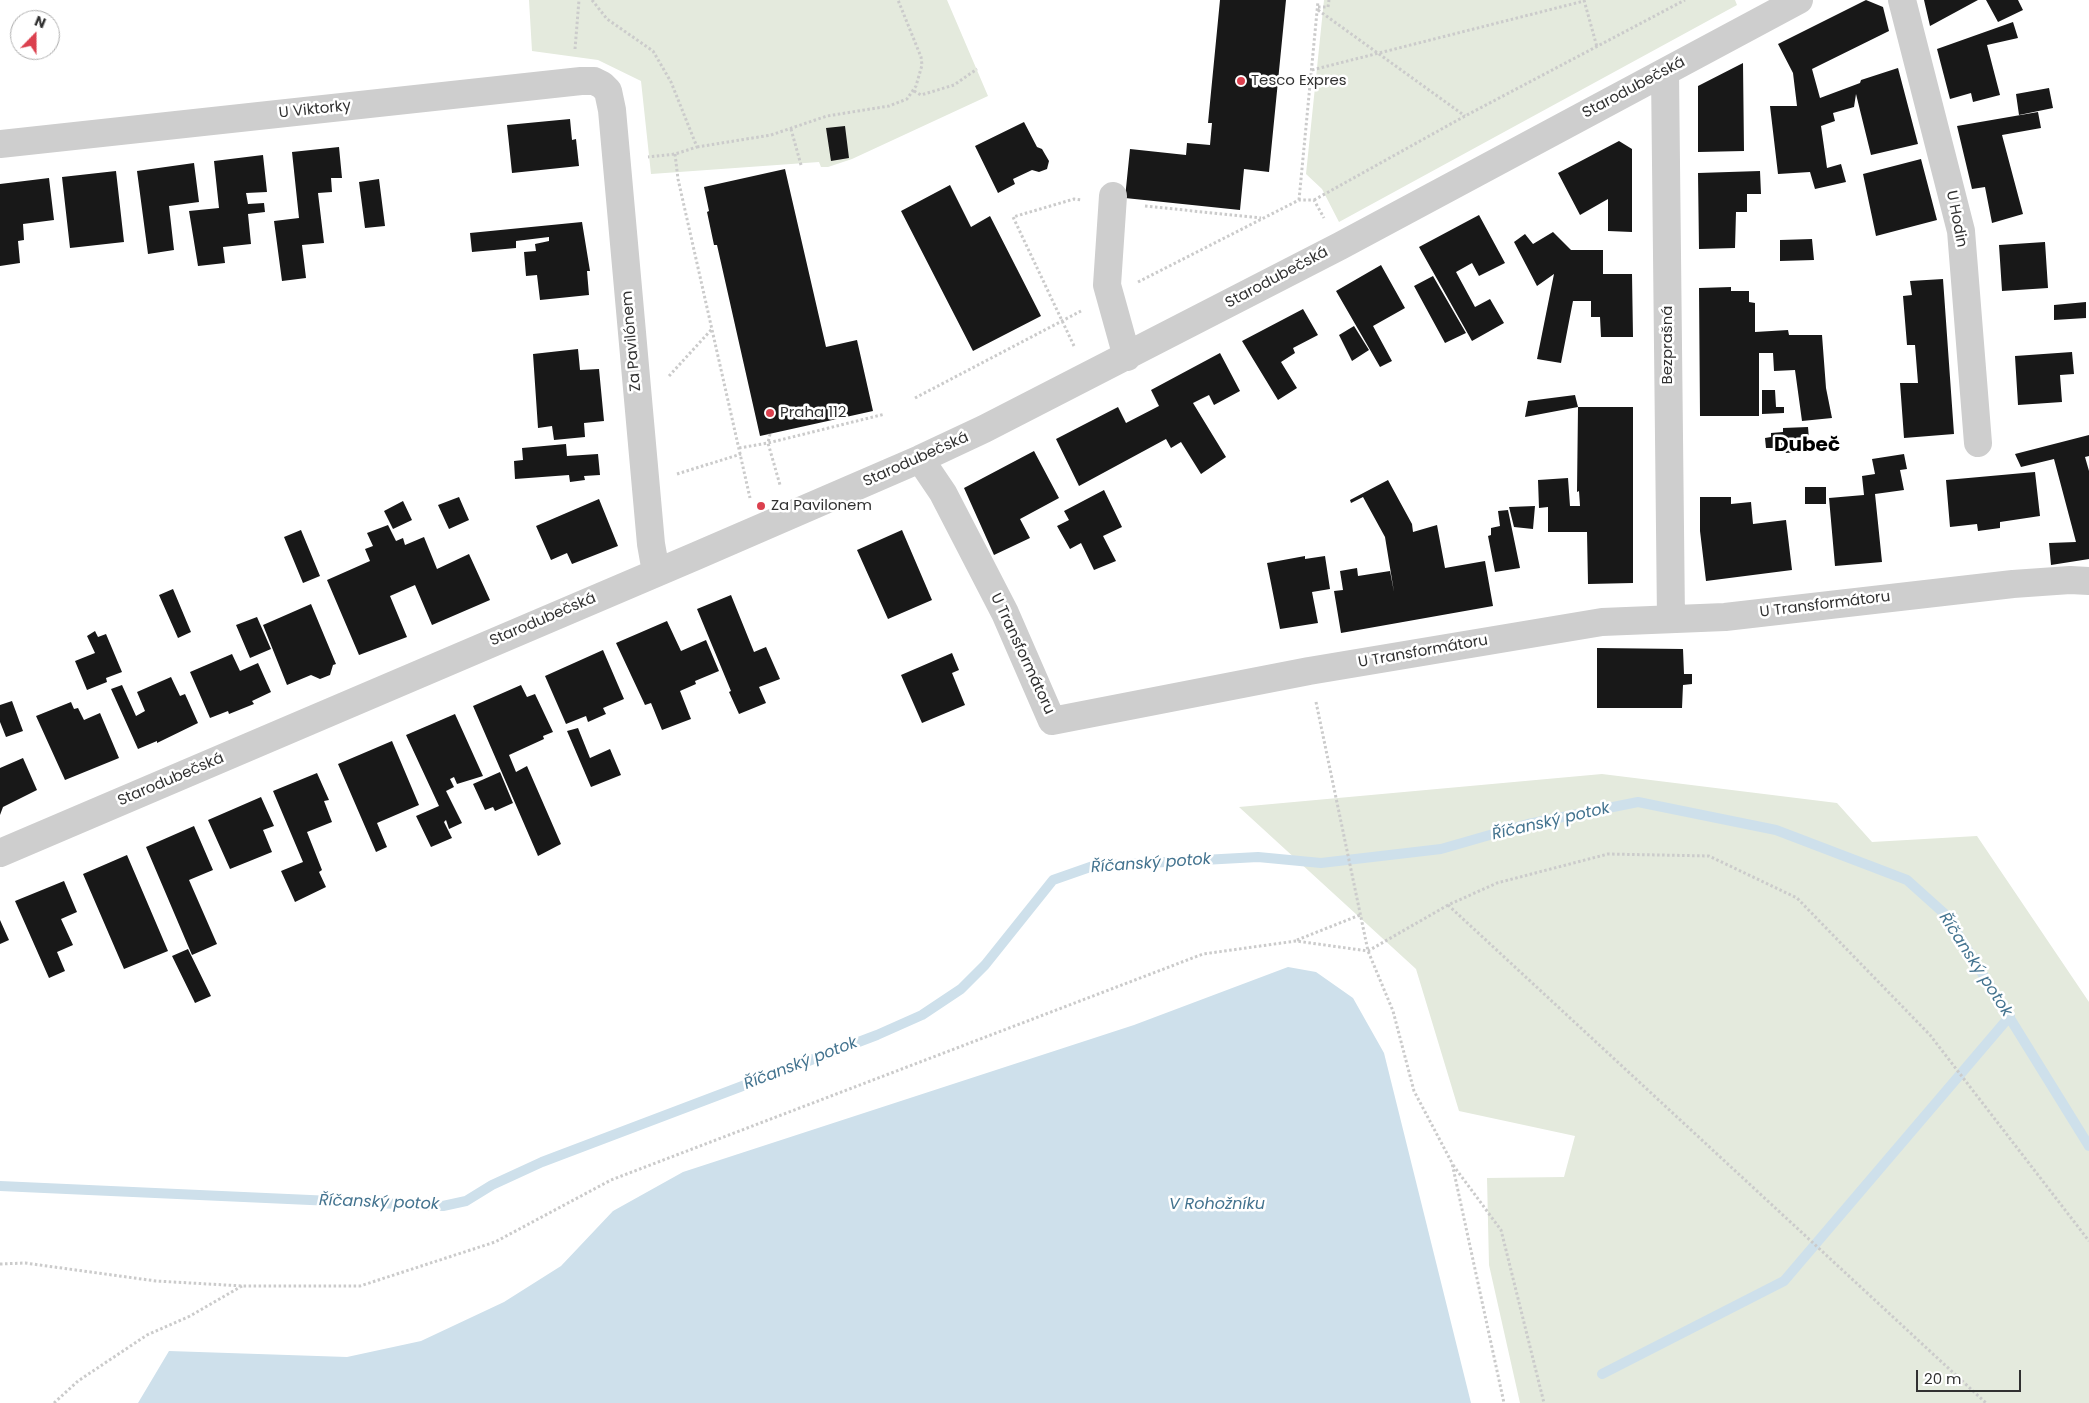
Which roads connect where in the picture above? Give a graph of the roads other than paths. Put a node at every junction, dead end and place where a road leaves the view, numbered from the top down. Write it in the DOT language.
graph roads {
  1 [pos="1799,0"];
  2 [pos="1902,0"];
  3 [pos="1665,72"];
  4 [pos="612,110"];
  5 [pos="0,144"];
  6 [pos="1102,198"];
  7 [pos="1127,357"];
  8 [pos="1978,443"];
  9 [pos="920,459"];
  10 [pos="656,572"];
  11 [pos="2089,581"];
  12 [pos="1671,619"];
  13 [pos="0,853"];
  1 -- 3 [label="street, Starodubečská"];
  2 -- 8 [label="street, U Hodin"];
  3 -- 7 [label="street, Starodubečská"];
  3 -- 12 [label="street, Bezprašná"];
  4 -- 5 [label="street, U Viktorky"];
  4 -- 10 [label="street, Za Pavilónem"];
  6 -- 7 [label="street"];
  7 -- 9 [label="street, Starodubečská"];
  9 -- 10 [label="street, Starodubečská"];
  9 -- 12 [label="street, U Transformátoru"];
  10 -- 13 [label="street, Starodubečská"];
  11 -- 12 [label="street, U Transformátoru"];
}
